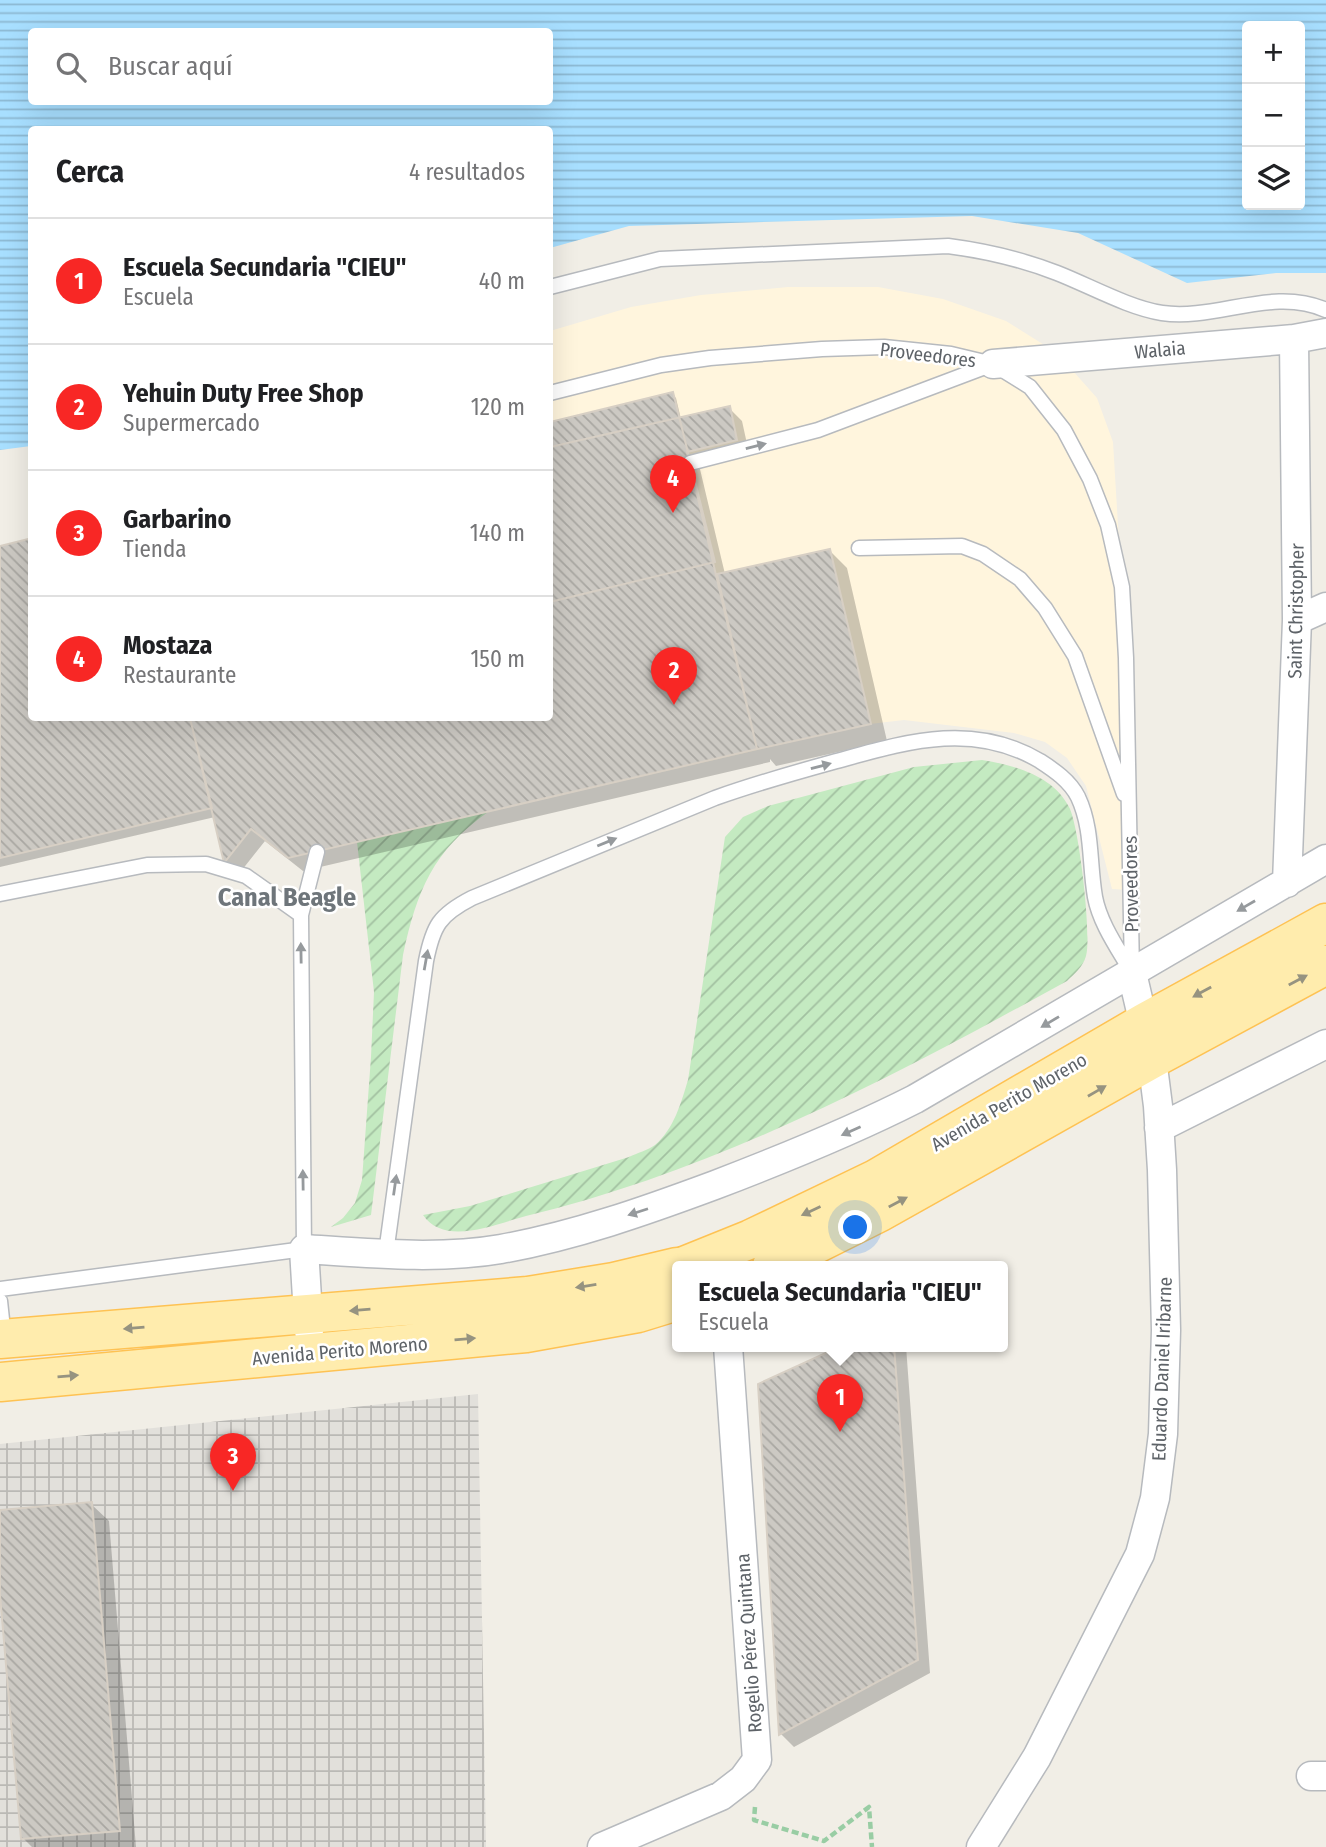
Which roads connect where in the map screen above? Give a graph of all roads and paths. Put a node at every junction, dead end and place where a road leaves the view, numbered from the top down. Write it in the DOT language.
graph roads {
  1 [pos="553,286"];
  2 [pos="1326,310"];
  3 [pos="1326,333"];
  4 [pos="1294,339"];
  5 [pos="993,364"];
  6 [pos="553,392"];
  7 [pos="690,463"];
  8 [pos="859,548"];
  9 [pos="1326,607"];
  10 [pos="1297,620"];
  11 [pos="1129,808"];
  12 [pos="317,852"];
  13 [pos="1326,859"];
  14 [pos="1287,883"];
  15 [pos="0,894"];
  16 [pos="301,915"];
  17 [pos="1326,923"];
  18 [pos="1326,965"];
  19 [pos="1132,973"];
  20 [pos="1148,1041"];
  21 [pos="1326,1044"];
  22 [pos="1159,1128"];
  23 [pos="304,1249"];
  24 [pos="386,1253"];
  25 [pos="696,1261"];
  26 [pos="782,1261"];
  27 [pos="672,1268"];
  28 [pos="0,1289"];
  29 [pos="0,1301"];
  30 [pos="672,1303"];
  31 [pos="308,1314"];
  32 [pos="2,1339"];
  33 [pos="727,1352"];
  34 [pos="309,1353"];
  35 [pos="0,1382"];
  36 [pos="757,1760"];
  37 [pos="602,1847"];
  38 [pos="872,1847"];
  39 [pos="981,1847"];
  1 -- 2 [label="lane"];
  3 -- 4 [label="street, Walaia"];
  4 -- 5 [label="street, Walaia"];
  4 -- 10 [label="street, Saint Christopher"];
  5 -- 6 [label="lane, Proveedores"];
  7 -- 5 [label="lane, one-way"];
  5 -- 11 [label="lane, Proveedores"];
  8 -- 11 [label="lane"];
  9 -- 10 [label="street"];
  10 -- 14 [label="street, Saint Christopher"];
  11 -- 19 [label="lane, Proveedores"];
  12 -- 16 [label="lane"];
  13 -- 14 [label="street"];
  14 -- 19 [label="street, one-way"];
  15 -- 16 [label="lane"];
  23 -- 16 [label="lane, one-way"];
  17 -- 20 [label="main road, Avenida Perito Moreno, one-way"];
  20 -- 18 [label="main road, Avenida Perito Moreno, one-way"];
  19 -- 20 [label="street, Eduardo Daniel Iribarne"];
  19 -- 24 [label="street, one-way"];
  24 -- 19 [label="lane, one-way"];
  20 -- 22 [label="street, Eduardo Daniel Iribarne"];
  20 -- 25 [label="main road, Avenida Perito Moreno, one-way"];
  26 -- 20 [label="main road, Avenida Perito Moreno, one-way"];
  21 -- 22 [label="street"];
  22 -- 39 [label="street, Eduardo Daniel Iribarne"];
  23 -- 24 [label="street"];
  23 -- 28 [label="lane"];
  23 -- 31 [label="street"];
  27 -- 31 [label="main road, Avenida Perito Moreno, one-way"];
  29 -- 32 [label="lane"];
  34 -- 30 [label="main road, Avenida Perito Moreno, one-way"];
  31 -- 32 [label="main road, Avenida Perito Moreno, one-way"];
  31 -- 34 [label="street"];
  33 -- 36 [label="street, Rogelio Pérez Quintana"];
  35 -- 34 [label="main road, Avenida Perito Moreno, one-way"];
  36 -- 37 [label="street, Rogelio Pérez Quintana"];
  36 -- 38 [label="path"];
}
